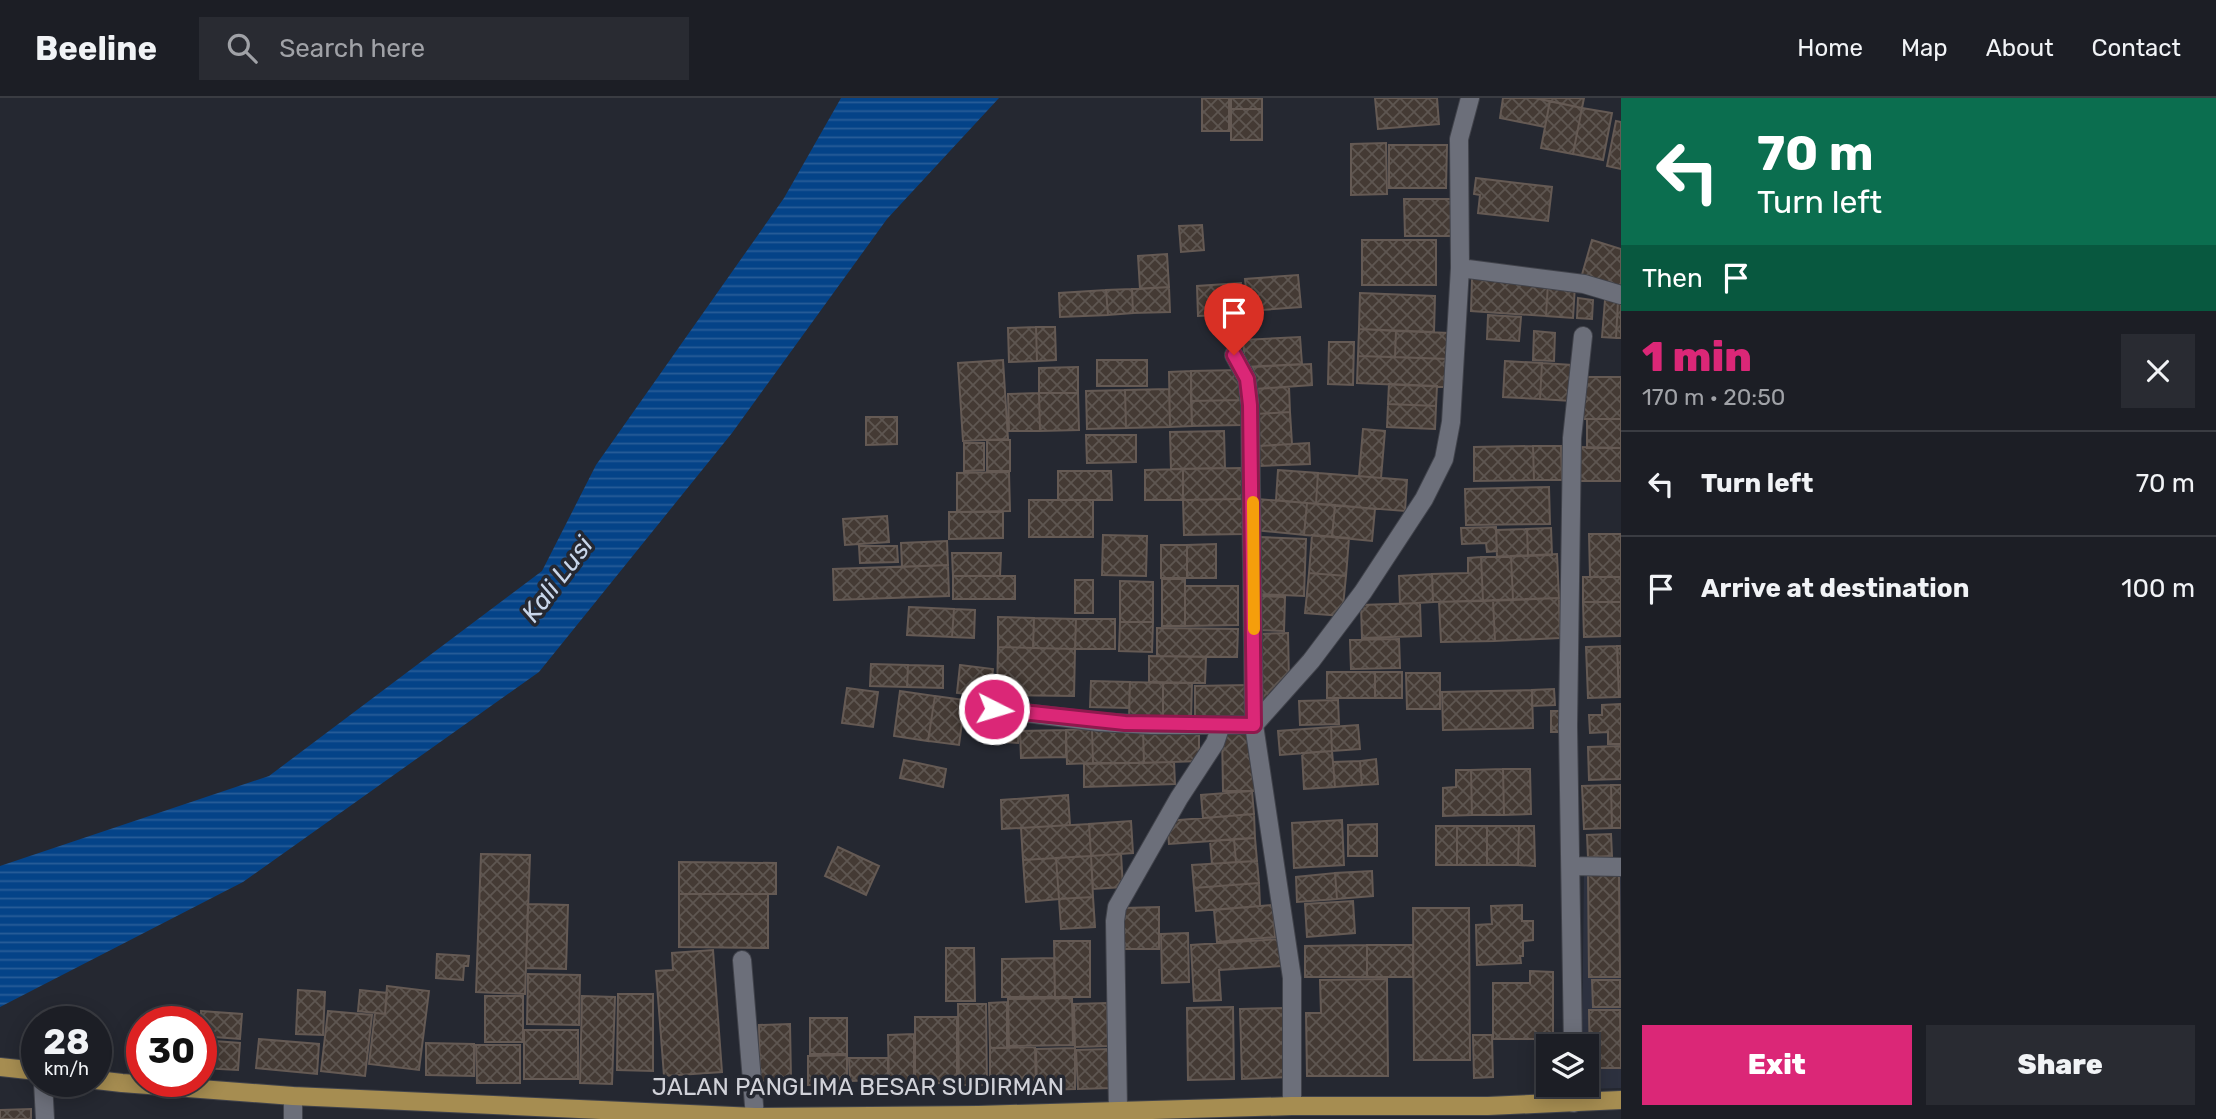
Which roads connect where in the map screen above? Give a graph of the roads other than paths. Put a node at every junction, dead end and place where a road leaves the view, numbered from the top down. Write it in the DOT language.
graph roads {
  1 [pos="1470,98"];
  2 [pos="1460,268"];
  3 [pos="1621,295"];
  4 [pos="1583,336"];
  5 [pos="1234,355"];
  6 [pos="994,709"];
  7 [pos="1221,725"];
  8 [pos="1254,725"];
  9 [pos="1571,866"];
  10 [pos="1621,867"];
  11 [pos="742,960"];
  12 [pos="1573,1034"];
  13 [pos="0,1067"];
  14 [pos="21,1069"];
  15 [pos="112,1081"];
  16 [pos="293,1096"];
  17 [pos="44,1097"];
  18 [pos="1560,1097"];
  19 [pos="1597,1097"];
  20 [pos="1621,1100"];
  21 [pos="1292,1106"];
  22 [pos="1118,1110"];
  23 [pos="1489,1113"];
  24 [pos="755,1117"];
  25 [pos="45,1119"];
  26 [pos="293,1119"];
  1 -- 2 [label="street"];
  2 -- 3 [label="street"];
  2 -- 8 [label="street"];
  4 -- 9 [label="street"];
  5 -- 8 [label="street"];
  6 -- 7 [label="street"];
  7 -- 8 [label="street"];
  7 -- 22 [label="street"];
  8 -- 21 [label="street"];
  9 -- 10 [label="street"];
  9 -- 12 [label="street"];
  11 -- 24 [label="street"];
  13 -- 14 [label="main road"];
  15 -- 16 [label="main road, JALAN PANGLIMA BESAR SUDIRMAN"];
  16 -- 24 [label="main road, JALAN PANGLIMA BESAR SUDIRMAN"];
  16 -- 26 [label="street"];
  17 -- 25 [label="street"];
  18 -- 23 [label="main road, JALAN PANGLIMA BESAR SUDIRMAN"];
  19 -- 20 [label="main road, JALAN PANGLIMA BESAR SUDIRMAN"];
  21 -- 22 [label="main road, JALAN PANGLIMA BESAR SUDIRMAN"];
  21 -- 23 [label="main road, JALAN PANGLIMA BESAR SUDIRMAN"];
  22 -- 24 [label="main road, JALAN PANGLIMA BESAR SUDIRMAN"];
}
